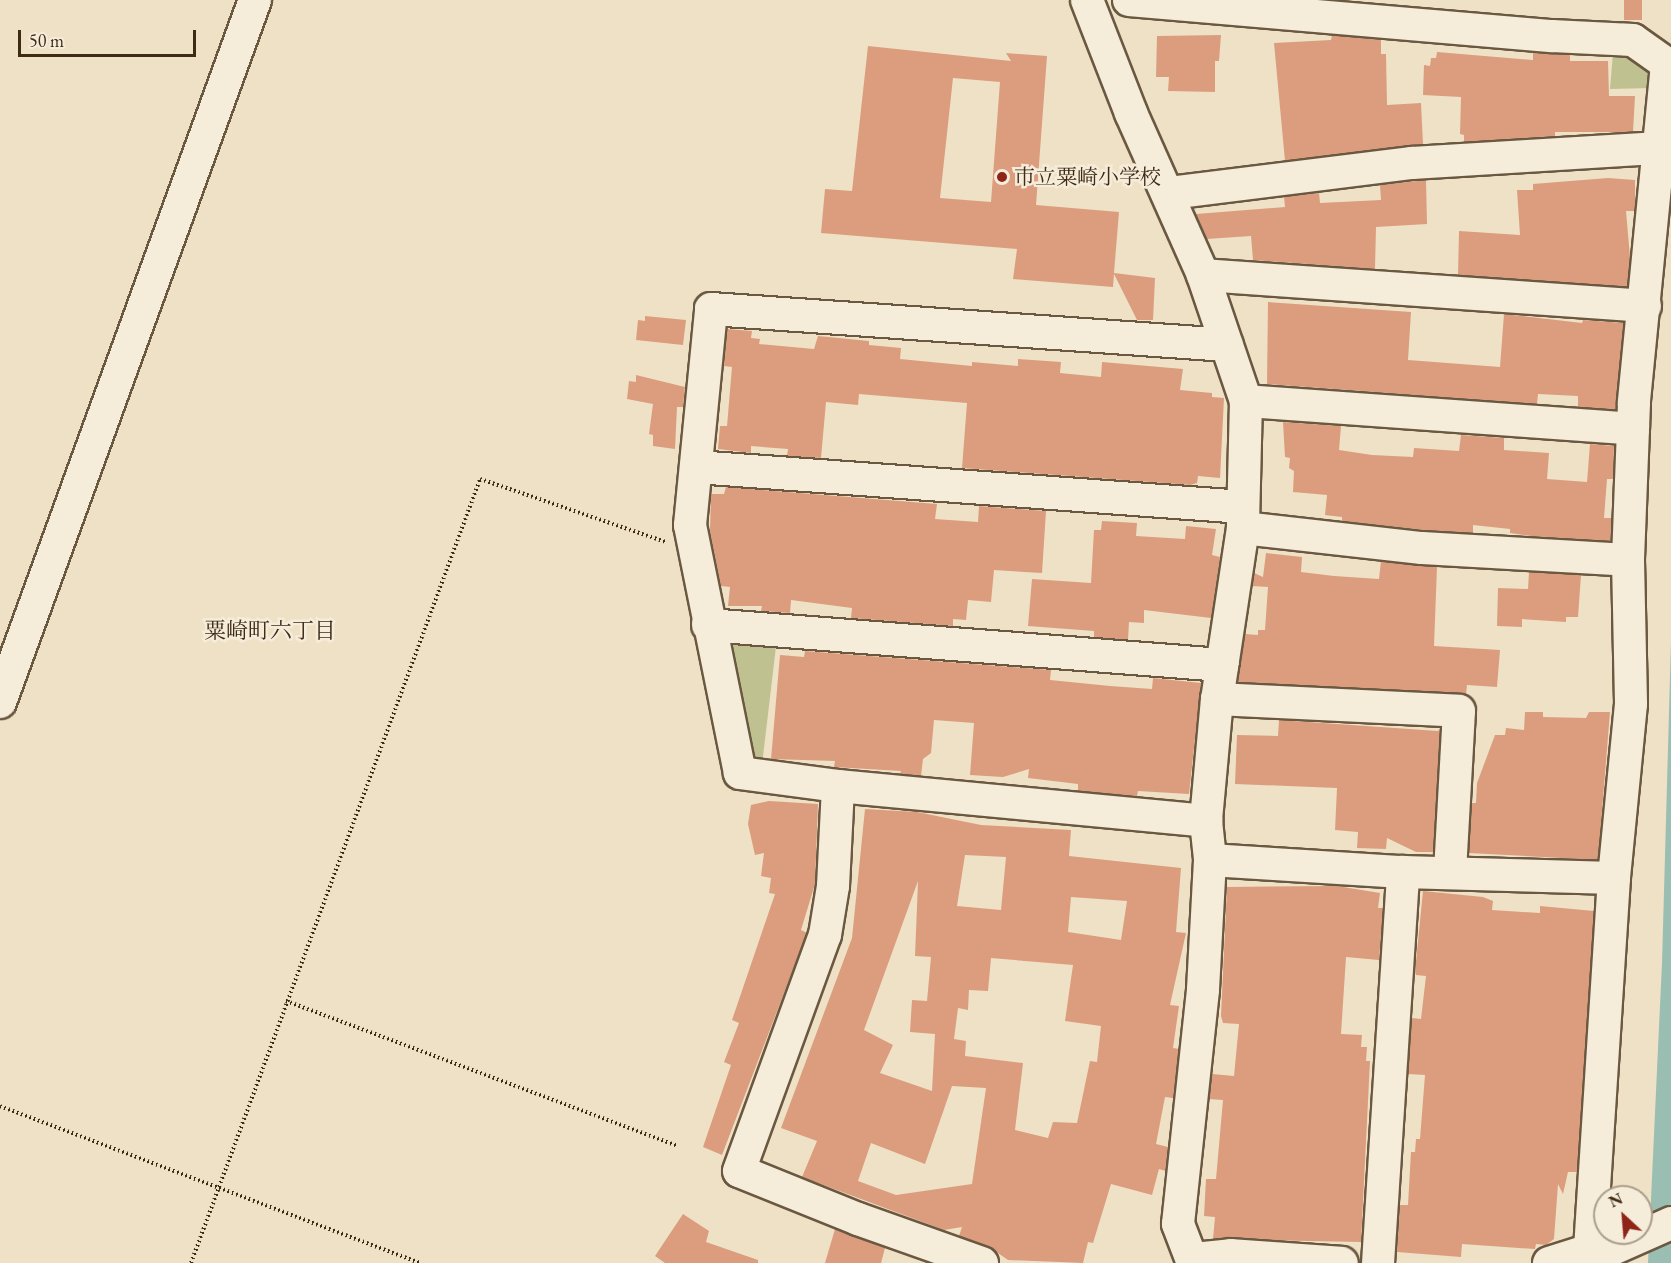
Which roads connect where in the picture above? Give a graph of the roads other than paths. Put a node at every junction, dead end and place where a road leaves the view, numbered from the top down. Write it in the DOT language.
graph roads {
  1 [pos="255,0"];
  2 [pos="1087,0"];
  3 [pos="1129,0"];
  4 [pos="1669,58"];
  5 [pos="1660,148"];
  6 [pos="1170,194"];
  7 [pos="1203,275"];
  8 [pos="1645,306"];
  9 [pos="1227,345"];
  10 [pos="1246,401"];
  11 [pos="1633,429"];
  12 [pos="696,466"];
  13 [pos="1243,518"];
  14 [pos="1628,560"];
  15 [pos="708,625"];
  16 [pos="1222,665"];
  17 [pos="1217,699"];
  18 [pos="0,702"];
  19 [pos="838,786"];
  20 [pos="1206,821"];
  21 [pos="1210,860"];
  22 [pos="1403,872"];
  23 [pos="1450,873"];
  24 [pos="1614,878"];
  25 [pos="1671,1223"];
  26 [pos="1593,1253"];
  27 [pos="1194,1261"];
  28 [pos="982,1263"];
  29 [pos="1342,1263"];
  30 [pos="1378,1263"];
  31 [pos="1549,1263"];
  1 -- 18 [label="street"];
  2 -- 6 [label="street"];
  3 -- 4 [label="street"];
  4 -- 5 [label="street"];
  5 -- 6 [label="street"];
  5 -- 8 [label="street"];
  6 -- 7 [label="street"];
  7 -- 8 [label="street"];
  7 -- 9 [label="street"];
  8 -- 11 [label="street"];
  9 -- 10 [label="street"];
  9 -- 12 [label="street"];
  10 -- 11 [label="street"];
  10 -- 13 [label="street"];
  11 -- 14 [label="street"];
  12 -- 13 [label="street"];
  12 -- 15 [label="street"];
  13 -- 14 [label="street"];
  13 -- 16 [label="street"];
  14 -- 24 [label="street"];
  15 -- 16 [label="street"];
  15 -- 19 [label="street"];
  16 -- 17 [label="street"];
  17 -- 20 [label="street"];
  17 -- 23 [label="street"];
  19 -- 20 [label="street"];
  19 -- 28 [label="street"];
  20 -- 21 [label="street"];
  21 -- 22 [label="street"];
  21 -- 27 [label="street"];
  22 -- 23 [label="street"];
  22 -- 30 [label="street"];
  23 -- 24 [label="street"];
  24 -- 26 [label="street"];
  25 -- 26 [label="street"];
  26 -- 31 [label="street"];
  27 -- 29 [label="street"];
}
